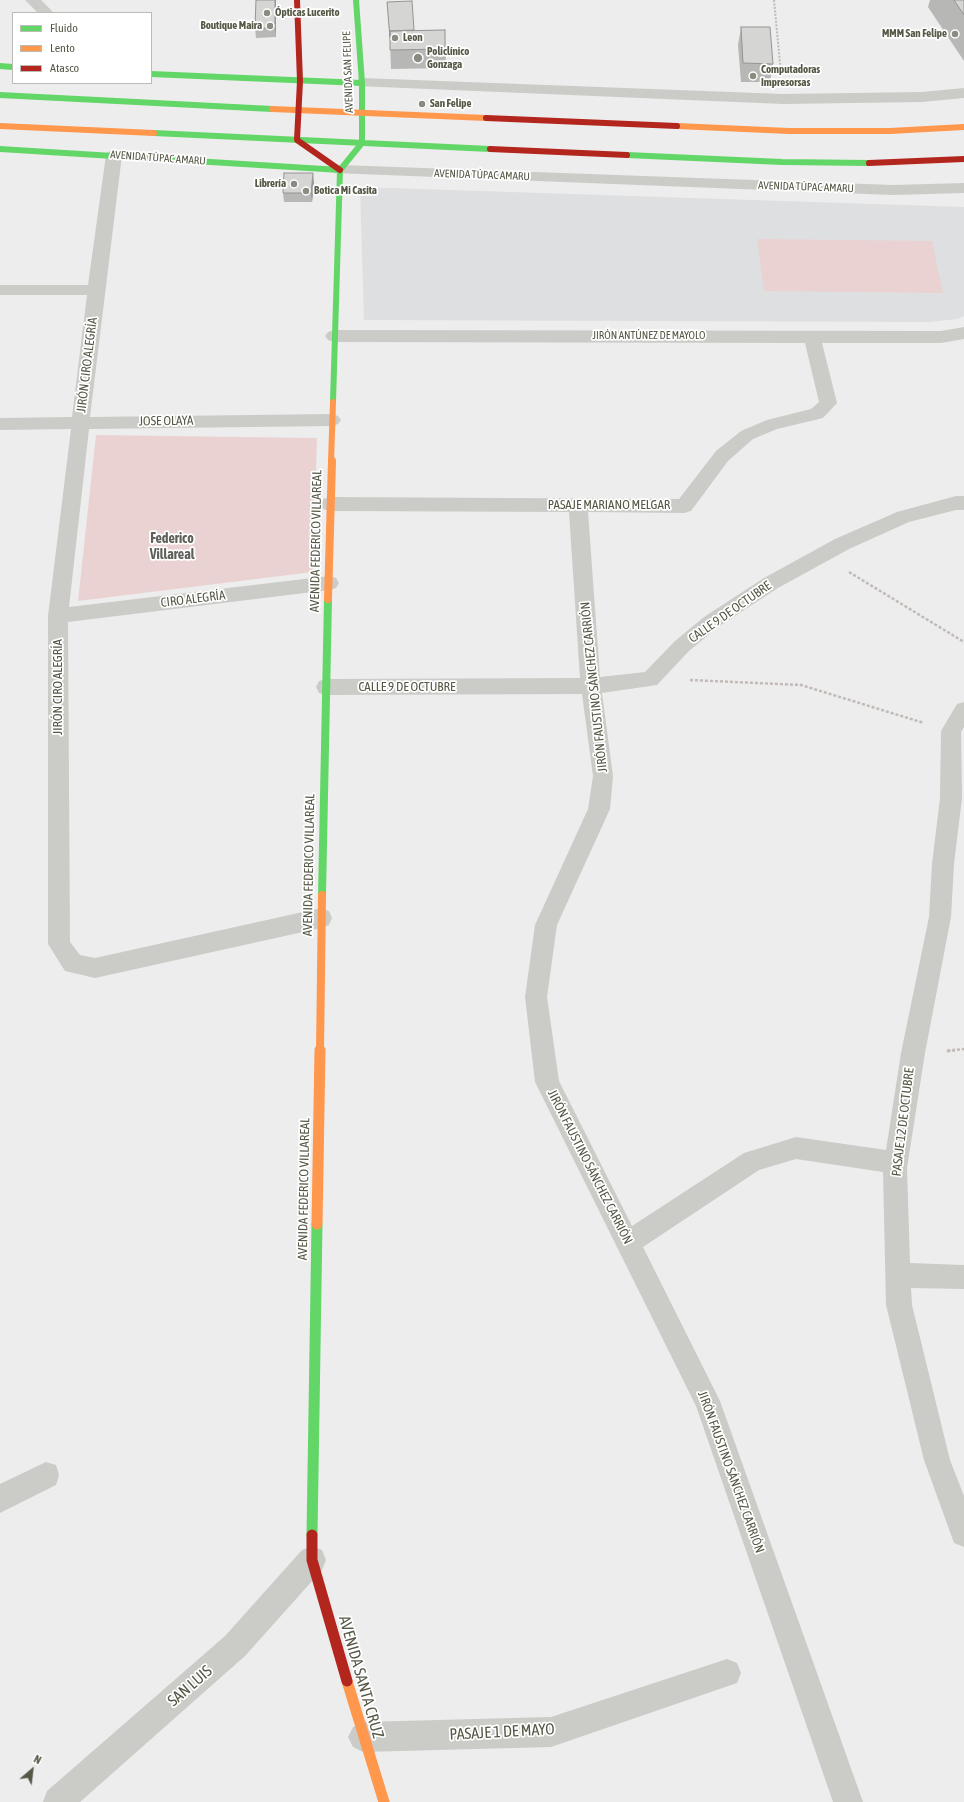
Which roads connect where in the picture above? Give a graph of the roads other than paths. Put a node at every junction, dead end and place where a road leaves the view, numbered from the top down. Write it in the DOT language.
graph roads {
  1 [pos="32,0"];
  2 [pos="297,0"];
  3 [pos="356,0"];
  4 [pos="46,12"];
  5 [pos="0,66"];
  6 [pos="12,67"];
  7 [pos="152,74"];
  8 [pos="300,81"];
  9 [pos="362,83"];
  10 [pos="964,93"];
  11 [pos="0,95"];
  12 [pos="299,110"];
  13 [pos="362,113"];
  14 [pos="0,126"];
  15 [pos="964,127"];
  16 [pos="297,140"];
  17 [pos="362,143"];
  18 [pos="0,149"];
  19 [pos="114,155"];
  20 [pos="964,159"];
  21 [pos="340,170"];
  22 [pos="964,188"];
  23 [pos="0,290"];
  24 [pos="96,290"];
  25 [pos="964,333"];
  26 [pos="334,336"];
  27 [pos="812,338"];
  28 [pos="332,420"];
  29 [pos="80,422"];
  30 [pos="0,424"];
  31 [pos="961,501"];
  32 [pos="330,504"];
  33 [pos="578,505"];
  34 [pos="328,583"];
  35 [pos="58,616"];
  36 [pos="591,686"];
  37 [pos="326,687"];
  38 [pos="964,710"];
  39 [pos="321,918"];
  40 [pos="896,1163"];
  41 [pos="628,1243"];
  42 [pos="898,1275"];
  43 [pos="964,1277"];
  44 [pos="46,1475"];
  45 [pos="0,1499"];
  46 [pos="964,1533"];
  47 [pos="312,1560"];
  48 [pos="727,1673"];
  49 [pos="363,1738"];
  50 [pos="58,1802"];
  51 [pos="384,1802"];
  52 [pos="848,1802"];
  1 -- 4 [label="street"];
  2 -- 8 [label="main road"];
  3 -- 9 [label="main road, AVENIDA SAN FELIPE"];
  5 -- 6 [label="main road"];
  7 -- 8 [label="main road"];
  8 -- 9 [label="main road"];
  8 -- 12 [label="main road"];
  9 -- 10 [label="street"];
  9 -- 13 [label="main road, AVENIDA SAN FELIPE"];
  11 -- 12 [label="main road"];
  12 -- 13 [label="main road"];
  12 -- 16 [label="main road"];
  13 -- 15 [label="main road"];
  13 -- 17 [label="main road, AVENIDA SAN FELIPE"];
  14 -- 16 [label="main road, AVENIDA TÚPAC AMARU"];
  16 -- 17 [label="main road, AVENIDA TÚPAC AMARU"];
  16 -- 21 [label="main road"];
  17 -- 20 [label="main road, AVENIDA TÚPAC AMARU"];
  17 -- 21 [label="main road"];
  18 -- 19 [label="main road, AVENIDA TÚPAC AMARU"];
  19 -- 21 [label="main road, AVENIDA TÚPAC AMARU"];
  19 -- 24 [label="street, JIRÓN CIRO ALEGRÍA"];
  21 -- 22 [label="street, AVENIDA TÚPAC AMARU"];
  21 -- 26 [label="main road, AVENIDA FEDERICO VILLAREAL"];
  23 -- 24 [label="street"];
  24 -- 29 [label="street, JIRÓN CIRO ALEGRÍA"];
  25 -- 27 [label="street, JIRÓN ANTÚNEZ DE MAYOLO"];
  26 -- 27 [label="street, JIRÓN ANTÚNEZ DE MAYOLO"];
  26 -- 28 [label="main road, AVENIDA FEDERICO VILLAREAL"];
  27 -- 33 [label="street, PASAJE MARIANO MELGAR"];
  28 -- 29 [label="street, JOSE OLAYA"];
  28 -- 32 [label="main road, AVENIDA FEDERICO VILLAREAL"];
  29 -- 30 [label="street, JOSE OLAYA"];
  29 -- 35 [label="street, JIRÓN CIRO ALEGRÍA"];
  31 -- 36 [label="street, CALLE 9 DE OCTUBRE"];
  32 -- 33 [label="street, PASAJE MARIANO MELGAR"];
  32 -- 34 [label="main road, AVENIDA FEDERICO VILLAREAL"];
  33 -- 36 [label="street, JIRÓN FAUSTINO SÁNCHEZ CARRIÓN"];
  34 -- 35 [label="street, CIRO ALEGRÍA"];
  34 -- 37 [label="main road, AVENIDA FEDERICO VILLAREAL"];
  35 -- 39 [label="street, JIRÓN CIRO ALEGRÍA"];
  36 -- 37 [label="street, CALLE 9 DE OCTUBRE"];
  36 -- 41 [label="street, JIRÓN FAUSTINO SÁNCHEZ CARRIÓN"];
  37 -- 39 [label="main road, AVENIDA FEDERICO VILLAREAL"];
  38 -- 40 [label="street, PASAJE 12 DE OCTUBRE"];
  39 -- 47 [label="main road, AVENIDA FEDERICO VILLAREAL"];
  40 -- 41 [label="street"];
  40 -- 42 [label="street, PASAJE 12 DE OCTUBRE"];
  41 -- 52 [label="street, JIRÓN FAUSTINO SÁNCHEZ CARRIÓN"];
  42 -- 43 [label="street"];
  42 -- 46 [label="street, PASAJE 12 DE OCTUBRE"];
  44 -- 45 [label="street"];
  47 -- 49 [label="main road, AVENIDA SANTA CRUZ"];
  47 -- 50 [label="street, SAN LUIS"];
  48 -- 49 [label="street, PASAJE 1 DE MAYO"];
  49 -- 51 [label="main road, AVENIDA SANTA CRUZ"];
}
